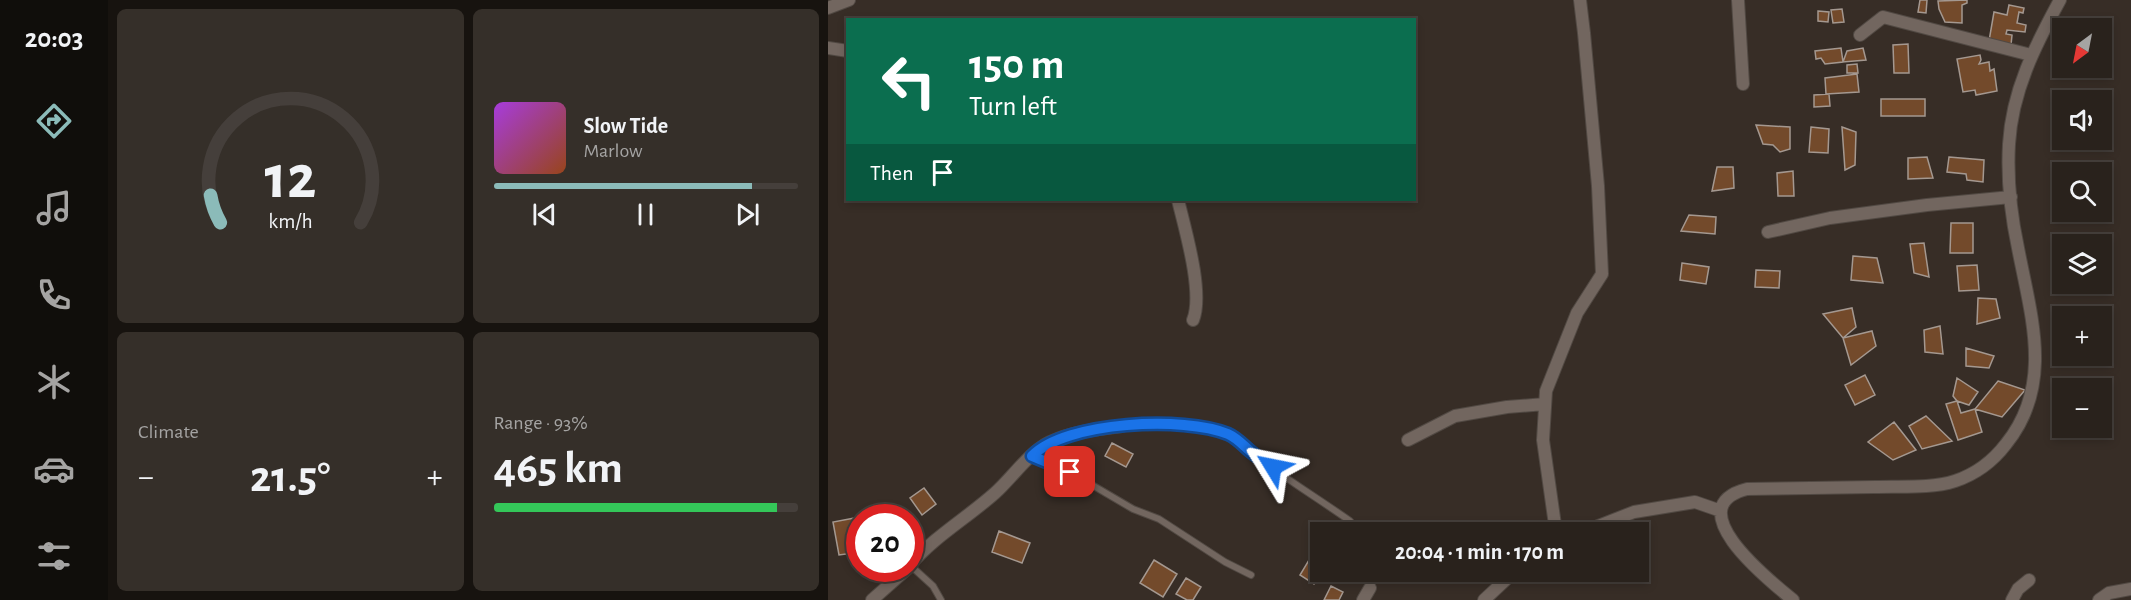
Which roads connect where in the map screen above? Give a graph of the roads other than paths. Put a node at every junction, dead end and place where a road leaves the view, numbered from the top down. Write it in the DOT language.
graph roads {
  1 [pos="849,0"];
  2 [pos="1580,0"];
  3 [pos="1738,0"];
  4 [pos="2060,0"];
  5 [pos="828,8"];
  6 [pos="1860,35"];
  7 [pos="828,48"];
  8 [pos="846,51"];
  9 [pos="2031,55"];
  10 [pos="1743,84"];
  11 [pos="2011,197"];
  12 [pos="1178,201"];
  13 [pos="1768,232"];
  14 [pos="1193,320"];
  15 [pos="1545,404"];
  16 [pos="1122,426"];
  17 [pos="1408,440"];
  18 [pos="1032,456"];
  19 [pos="1722,511"];
  20 [pos="1350,521"];
  21 [pos="1555,522"];
  22 [pos="1608,522"];
  23 [pos="924,552"];
  24 [pos="1251,574"];
  25 [pos="924,578"];
  26 [pos="2029,580"];
  27 [pos="892,582"];
  28 [pos="1503,582"];
  29 [pos="1370,588"];
  30 [pos="2131,589"];
  31 [pos="872,600"];
  32 [pos="941,600"];
  33 [pos="1363,600"];
  34 [pos="1484,600"];
  35 [pos="1793,600"];
  36 [pos="2012,600"];
  37 [pos="2099,600"];
  1 -- 5 [label="street"];
  2 -- 15 [label="street"];
  3 -- 10 [label="street"];
  4 -- 9 [label="street"];
  6 -- 9 [label="street"];
  7 -- 8 [label="street"];
  9 -- 11 [label="street"];
  11 -- 13 [label="street"];
  11 -- 19 [label="street"];
  12 -- 14 [label="street"];
  15 -- 17 [label="street"];
  15 -- 21 [label="street"];
  16 -- 18 [label="street"];
  16 -- 20 [label="lane"];
  18 -- 23 [label="street"];
  18 -- 24 [label="lane"];
  19 -- 22 [label="street"];
  19 -- 35 [label="street"];
  25 -- 32 [label="lane"];
  26 -- 36 [label="street"];
  27 -- 31 [label="street"];
  28 -- 34 [label="street"];
  29 -- 33 [label="street"];
  30 -- 37 [label="street"];
}
